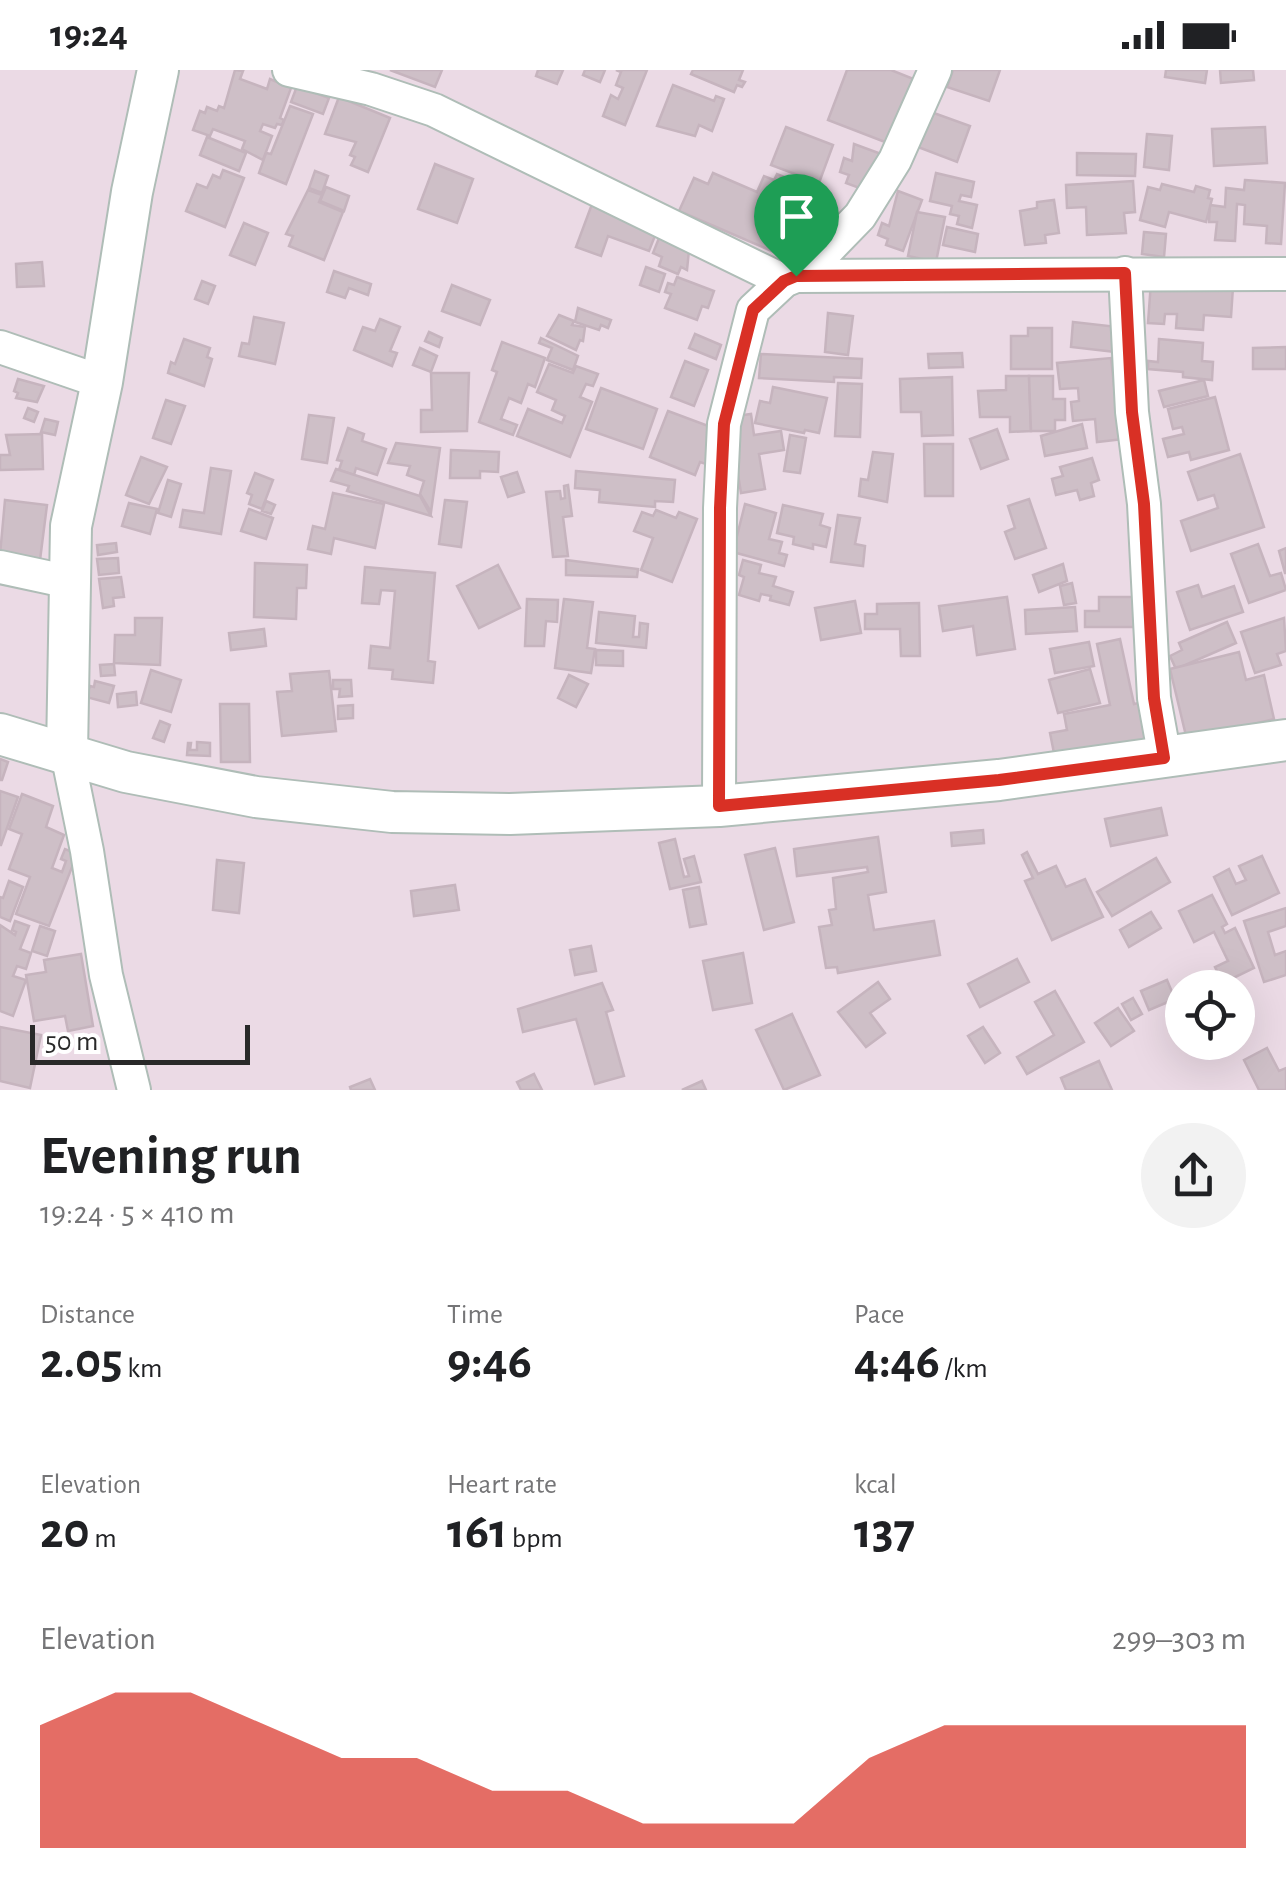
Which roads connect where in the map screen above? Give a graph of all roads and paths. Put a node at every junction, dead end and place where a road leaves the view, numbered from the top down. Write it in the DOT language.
graph roads {
  1 [pos="158,70"];
  2 [pos="289,70"];
  3 [pos="935,70"];
  4 [pos="1125,273"];
  5 [pos="1286,274"];
  6 [pos="790,278"];
  7 [pos="0,347"];
  8 [pos="102,382"];
  9 [pos="0,567"];
  10 [pos="70,582"];
  11 [pos="0,734"];
  12 [pos="1286,740"];
  13 [pos="67,753"];
  14 [pos="1164,758"];
  15 [pos="719,806"];
  16 [pos="134,1090"];
  1 -- 8 [label="street"];
  2 -- 6 [label="street"];
  3 -- 6 [label="street"];
  4 -- 5 [label="street"];
  4 -- 6 [label="street"];
  4 -- 14 [label="street"];
  6 -- 15 [label="street"];
  7 -- 8 [label="street"];
  8 -- 10 [label="street"];
  9 -- 10 [label="street"];
  10 -- 13 [label="street"];
  11 -- 13 [label="street"];
  12 -- 14 [label="street"];
  13 -- 15 [label="street"];
  13 -- 16 [label="street"];
  14 -- 15 [label="street"];
}
